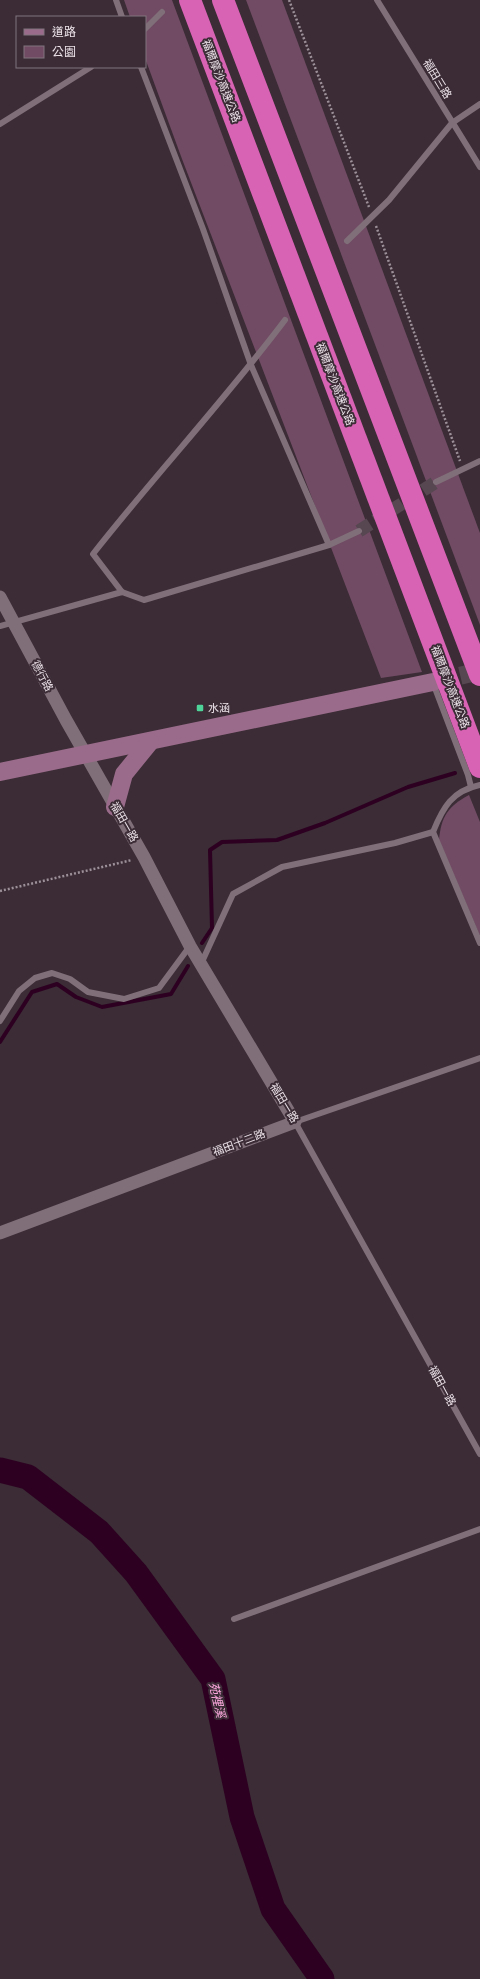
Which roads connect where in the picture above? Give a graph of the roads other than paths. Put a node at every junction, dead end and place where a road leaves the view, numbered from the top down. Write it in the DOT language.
graph roads {
  1 [pos="116,0"];
  2 [pos="190,0"];
  3 [pos="223,0"];
  4 [pos="377,0"];
  5 [pos="162,12"];
  6 [pos="122,16"];
  7 [pos="146,28"];
  8 [pos="89,68"];
  9 [pos="141,68"];
  10 [pos="480,104"];
  11 [pos="0,124"];
  12 [pos="452,124"];
  13 [pos="480,167"];
  14 [pos="347,240"];
  15 [pos="285,320"];
  16 [pos="252,365"];
  17 [pos="480,461"];
  18 [pos="436,482"];
  19 [pos="359,531"];
  20 [pos="328,545"];
  21 [pos="122,592"];
  22 [pos="0,597"];
  23 [pos="14,623"];
  24 [pos="0,626"];
  25 [pos="480,675"];
  26 [pos="433,682"];
  27 [pos="150,742"];
  28 [pos="85,754"];
  29 [pos="480,767"];
  30 [pos="0,772"];
  31 [pos="480,785"];
  32 [pos="471,787"];
  33 [pos="115,807"];
  34 [pos="432,832"];
  35 [pos="480,943"];
  36 [pos="190,946"];
  37 [pos="201,964"];
  38 [pos="0,1021"];
  39 [pos="480,1058"];
  40 [pos="295,1122"];
  41 [pos="0,1233"];
  42 [pos="480,1454"];
  43 [pos="480,1529"];
  44 [pos="234,1619"];
  1 -- 6 [label="lane"];
  2 -- 29 [label="highway, 福爾摩沙高速公路"];
  3 -- 25 [label="highway"];
  4 -- 12 [label="lane, 福田三路"];
  5 -- 7 [label="lane"];
  8 -- 11 [label="lane"];
  9 -- 16 [label="lane"];
  10 -- 12 [label="lane"];
  12 -- 13 [label="lane, 福田三路"];
  12 -- 14 [label="lane"];
  15 -- 16 [label="lane"];
  16 -- 20 [label="lane"];
  16 -- 21 [label="lane"];
  17 -- 18 [label="lane"];
  19 -- 20 [label="lane"];
  20 -- 21 [label="lane"];
  21 -- 23 [label="lane"];
  22 -- 23 [label="street, 德行路"];
  23 -- 24 [label="lane"];
  23 -- 28 [label="street, 德行路"];
  26 -- 27 [label="main road"];
  26 -- 32 [label="lane"];
  27 -- 28 [label="main road"];
  27 -- 33 [label="main road"];
  28 -- 30 [label="main road"];
  28 -- 33 [label="street, 福田一路"];
  31 -- 32 [label="lane"];
  32 -- 34 [label="lane"];
  33 -- 36 [label="street, 福田一路"];
  34 -- 35 [label="lane"];
  34 -- 37 [label="lane"];
  36 -- 37 [label="street, 福田一路"];
  36 -- 38 [label="lane"];
  37 -- 40 [label="street, 福田一路"];
  39 -- 40 [label="lane, 福田十二路"];
  40 -- 41 [label="street, 福田十二路"];
  40 -- 42 [label="lane, 福田一路"];
  43 -- 44 [label="lane"];
}
